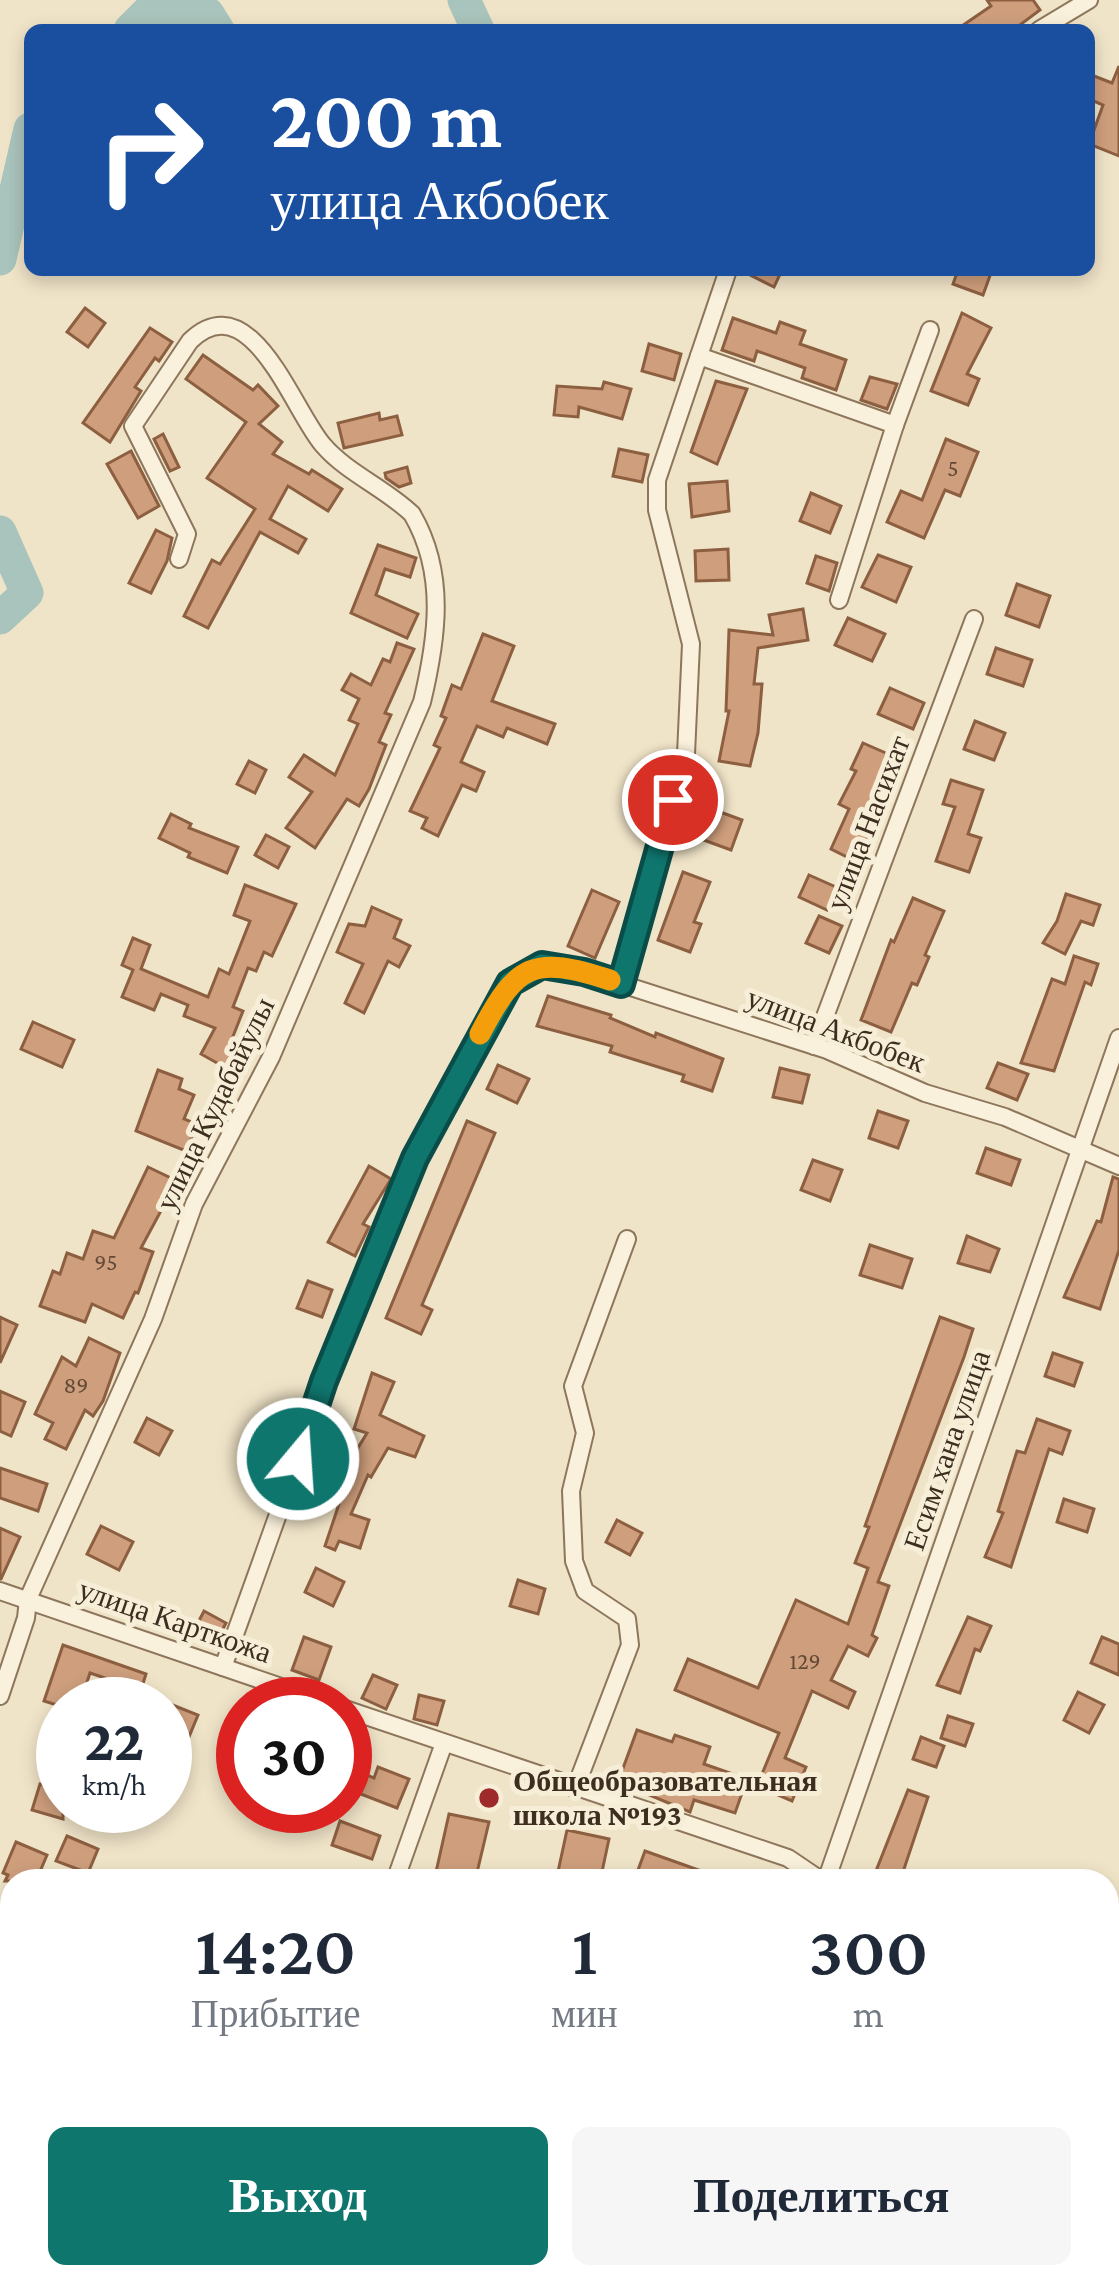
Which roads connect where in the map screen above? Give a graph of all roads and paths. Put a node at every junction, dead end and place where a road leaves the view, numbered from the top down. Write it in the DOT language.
graph roads {
  1 [pos="1089,0"];
  2 [pos="1049,24"];
  3 [pos="726,276"];
  4 [pos="930,330"];
  5 [pos="698,356"];
  6 [pos="895,425"];
  7 [pos="179,559"];
  8 [pos="839,601"];
  9 [pos="974,619"];
  10 [pos="621,984"];
  11 [pos="1119,1037"];
  12 [pos="814,1046"];
  13 [pos="1079,1151"];
  14 [pos="1119,1166"];
  15 [pos="627,1239"];
  16 [pos="0,1591"];
  17 [pos="28,1600"];
  18 [pos="223,1667"];
  19 [pos="252,1677"];
  20 [pos="0,1696"];
  21 [pos="372,1718"];
  22 [pos="444,1743"];
  23 [pos="574,1789"];
  24 [pos="399,1869"];
  25 [pos="805,1869"];
  26 [pos="828,1869"];
  1 -- 2 [label="street"];
  3 -- 5 [label="street"];
  4 -- 6 [label="street"];
  5 -- 6 [label="street"];
  5 -- 10 [label="street"];
  6 -- 8 [label="street"];
  7 -- 17 [label="street, улица Кудабайулы"];
  9 -- 12 [label="street, улица Насихат"];
  10 -- 12 [label="street, улица Акбобек"];
  10 -- 18 [label="street, улица Акбобек"];
  11 -- 13 [label="street, Есим хана улица"];
  12 -- 13 [label="street, улица Акбобек"];
  13 -- 14 [label="street, улица Акбобек"];
  13 -- 26 [label="street, Есим хана улица"];
  15 -- 23 [label="street"];
  16 -- 17 [label="street, улица Карткожа"];
  17 -- 18 [label="street, улица Карткожа"];
  17 -- 20 [label="street, улица Кудабайулы"];
  18 -- 19 [label="street, улица Карткожа"];
  21 -- 22 [label="street"];
  22 -- 23 [label="street"];
  22 -- 24 [label="street"];
  23 -- 25 [label="street"];
}
